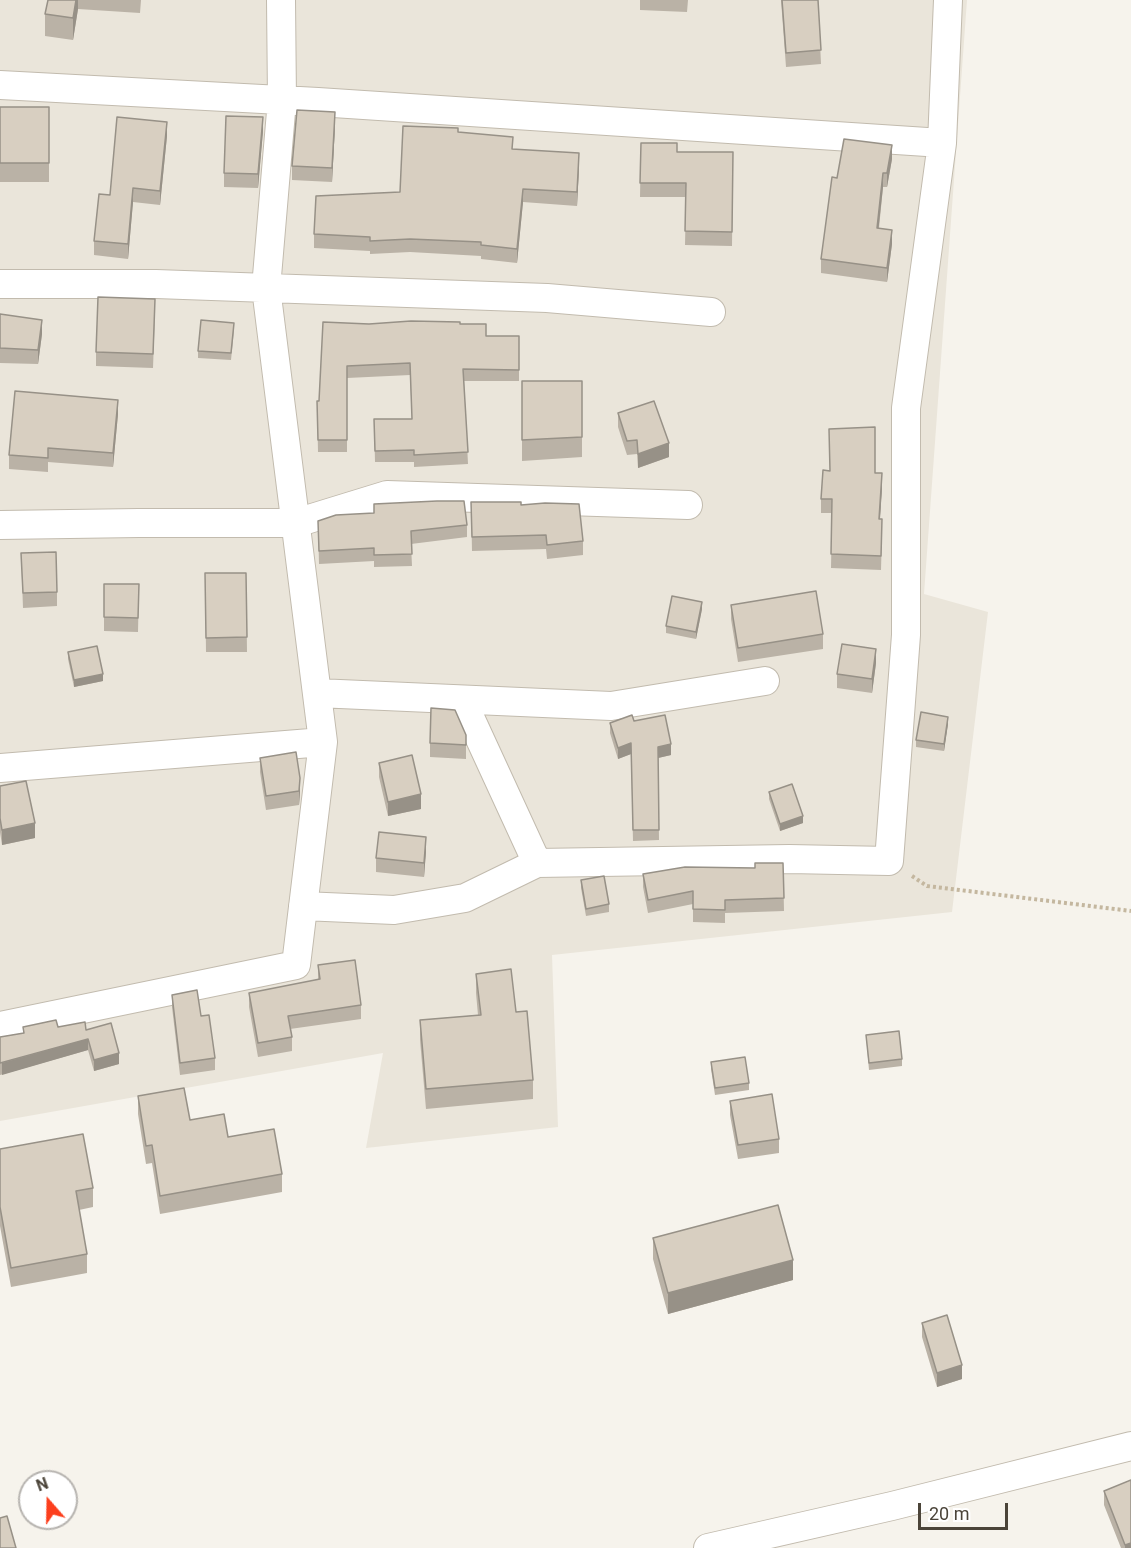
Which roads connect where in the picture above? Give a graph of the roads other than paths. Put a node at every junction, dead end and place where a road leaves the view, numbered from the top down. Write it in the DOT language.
graph roads {
  1 [pos="281,0"];
  2 [pos="948,0"];
  3 [pos="0,85"];
  4 [pos="282,100"];
  5 [pos="942,143"];
  6 [pos="0,284"];
  7 [pos="266,288"];
  8 [pos="711,312"];
  9 [pos="688,505"];
  10 [pos="296,523"];
  11 [pos="0,525"];
  12 [pos="765,681"];
  13 [pos="317,693"];
  14 [pos="462,700"];
  15 [pos="323,742"];
  16 [pos="0,768"];
  17 [pos="537,863"];
  18 [pos="303,906"];
  19 [pos="0,1026"];
  20 [pos="1131,1446"];
  21 [pos="708,1548"];
  1 -- 4 [label="street"];
  2 -- 5 [label="street"];
  3 -- 4 [label="street"];
  4 -- 5 [label="street"];
  4 -- 7 [label="street"];
  5 -- 17 [label="street"];
  6 -- 7 [label="street"];
  7 -- 8 [label="street"];
  7 -- 10 [label="street"];
  9 -- 10 [label="street"];
  10 -- 11 [label="street"];
  10 -- 13 [label="street"];
  12 -- 14 [label="street"];
  13 -- 14 [label="street"];
  13 -- 15 [label="street"];
  14 -- 17 [label="street"];
  15 -- 16 [label="street"];
  15 -- 18 [label="street"];
  17 -- 18 [label="street"];
  18 -- 19 [label="street"];
  20 -- 21 [label="street"];
}
